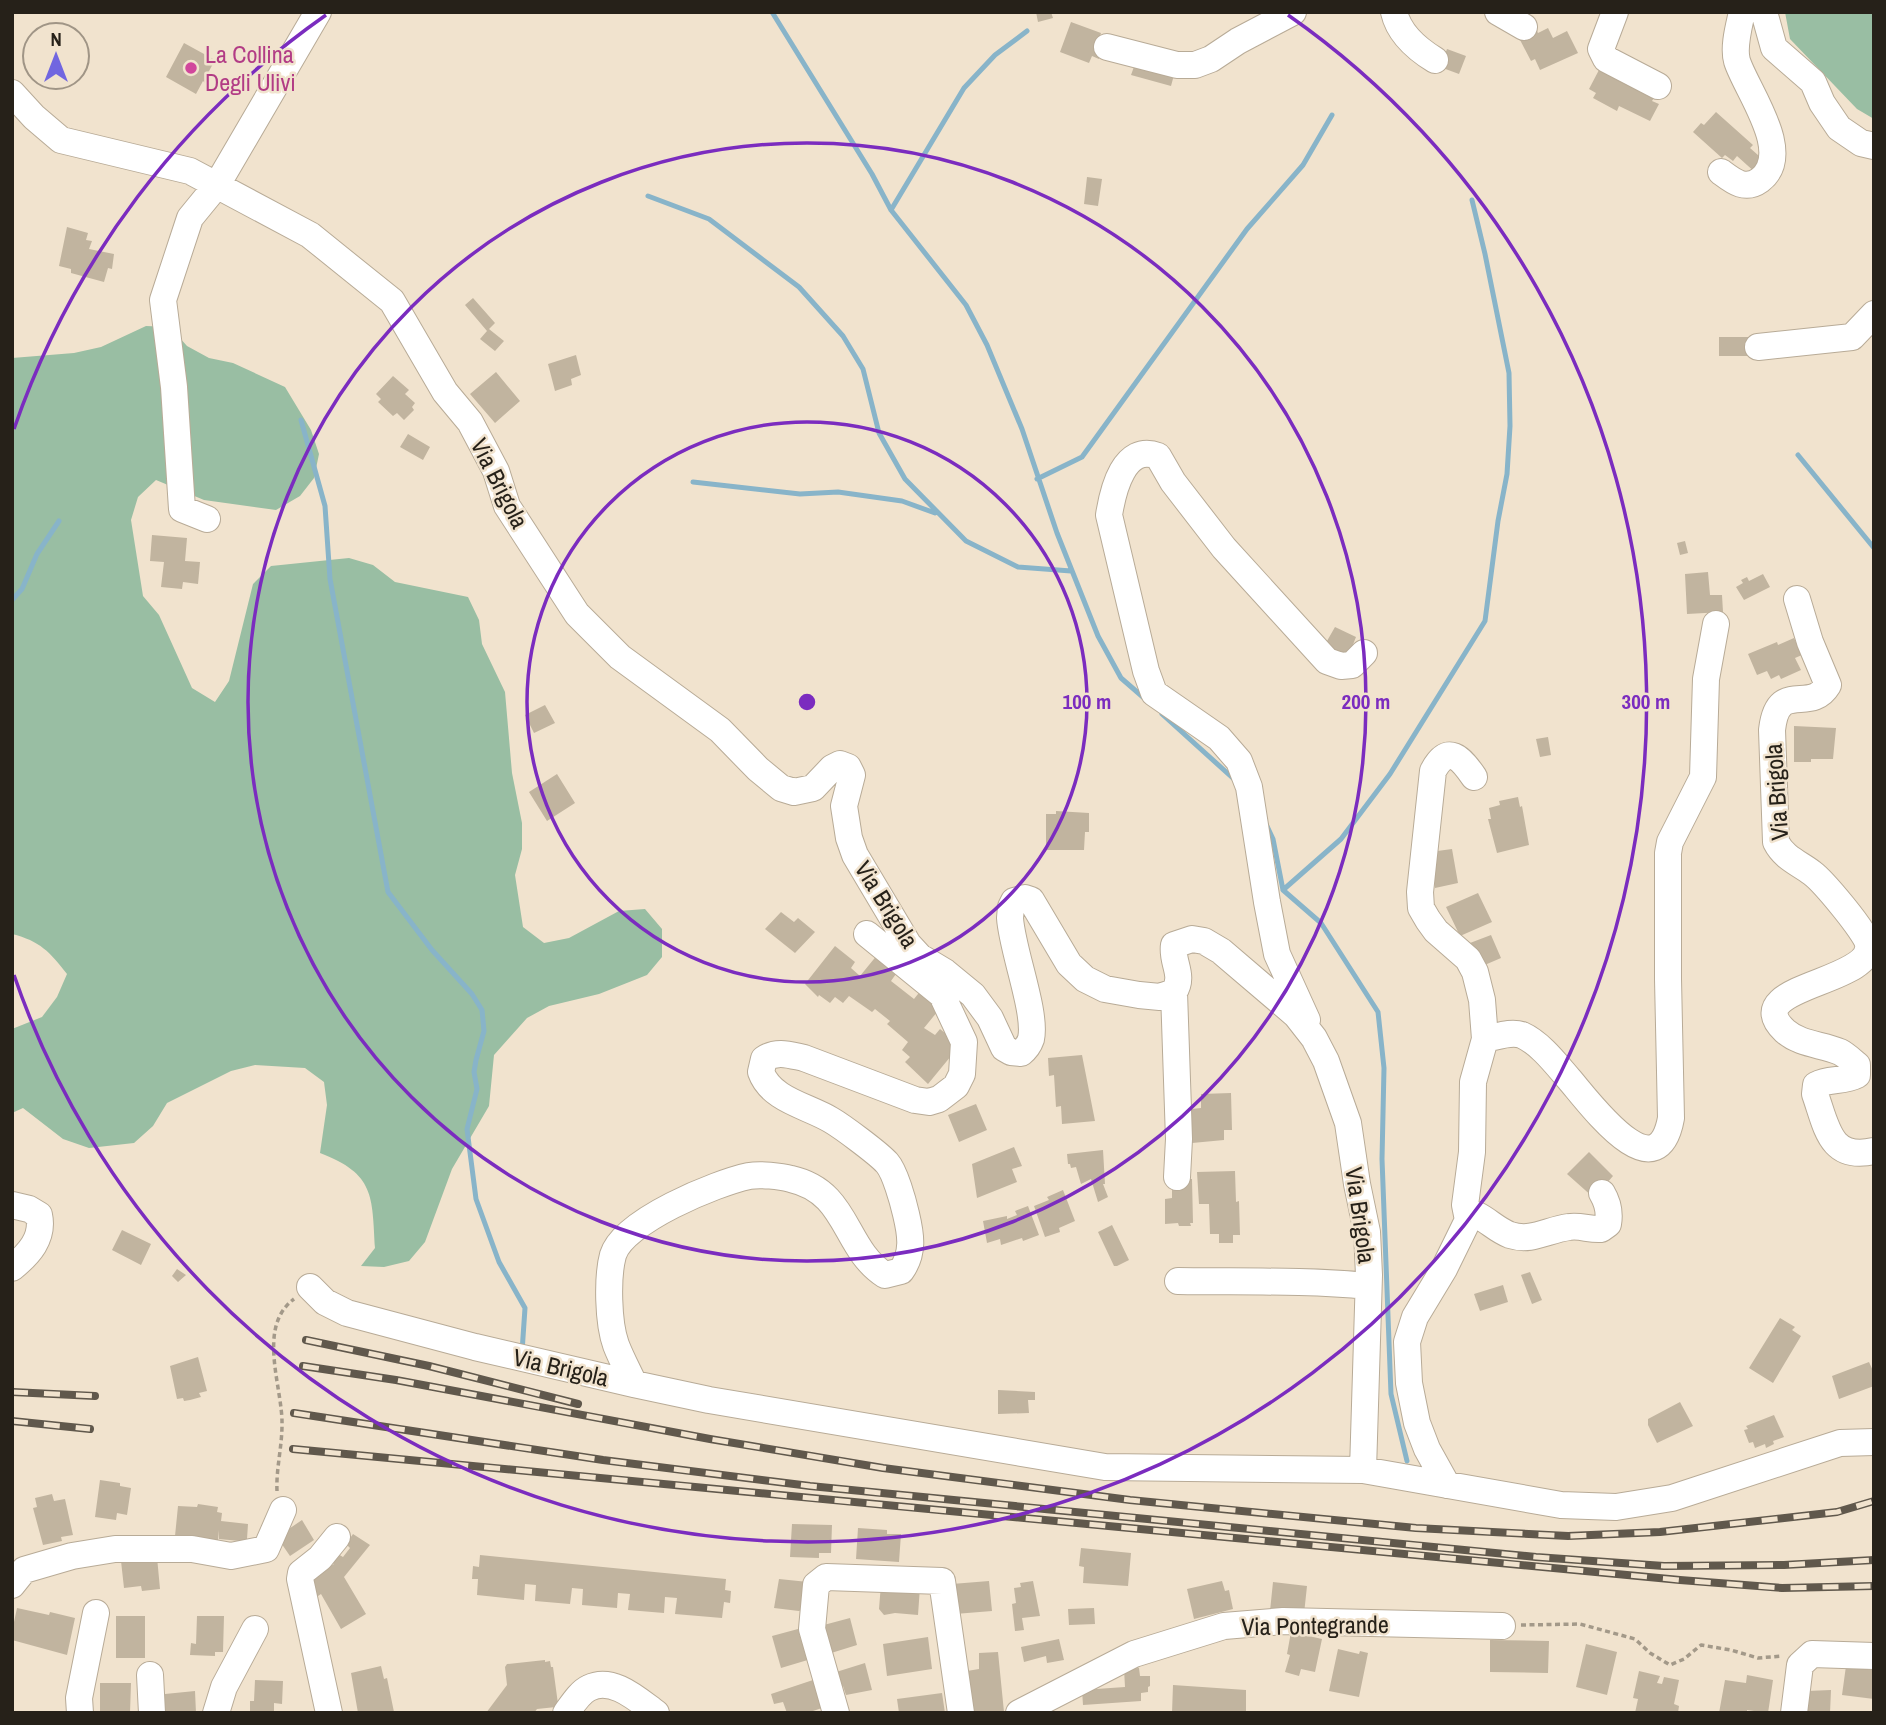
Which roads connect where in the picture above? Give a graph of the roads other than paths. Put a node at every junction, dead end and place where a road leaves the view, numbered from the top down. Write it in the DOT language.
graph roads {
  1 [pos="318,12"];
  2 [pos="1293,12"];
  3 [pos="1394,12"];
  4 [pos="1498,12"];
  5 [pos="1615,12"];
  6 [pos="1742,12"];
  7 [pos="1765,12"];
  8 [pos="1524,27"];
  9 [pos="1107,47"];
  10 [pos="1436,60"];
  11 [pos="1658,86"];
  12 [pos="12,93"];
  13 [pos="1849,135"];
  14 [pos="1874,146"];
  15 [pos="1874,163"];
  16 [pos="1721,172"];
  17 [pos="217,185"];
  18 [pos="1874,314"];
  19 [pos="1758,347"];
  20 [pos="207,519"];
  21 [pos="1797,599"];
  22 [pos="1716,624"];
  23 [pos="1364,653"];
  24 [pos="1474,777"];
  25 [pos="867,934"];
  26 [pos="1174,992"];
  27 [pos="1314,1038"];
  28 [pos="1485,1039"];
  29 [pos="1874,1151"];
  30 [pos="1177,1177"];
  31 [pos="1602,1194"];
  32 [pos="12,1205"];
  33 [pos="1468,1220"];
  34 [pos="12,1268"];
  35 [pos="1178,1281"];
  36 [pos="1368,1286"];
  37 [pos="310,1287"];
  38 [pos="634,1384"];
  39 [pos="1874,1441"];
  40 [pos="1363,1470"];
  41 [pos="1447,1485"];
  42 [pos="283,1510"];
  43 [pos="337,1537"];
  44 [pos="12,1585"];
  45 [pos="96,1613"];
  46 [pos="1502,1626"];
  47 [pos="256,1629"];
  48 [pos="1874,1656"];
  49 [pos="150,1675"];
  50 [pos="80,1713"];
  51 [pos="152,1713"];
  52 [pos="216,1713"];
  53 [pos="329,1713"];
  54 [pos="566,1713"];
  55 [pos="656,1713"];
  56 [pos="836,1713"];
  57 [pos="961,1713"];
  58 [pos="1019,1713"];
  59 [pos="1794,1713"];
  1 -- 17 [label="street"];
  2 -- 9 [label="street"];
  3 -- 10 [label="street"];
  4 -- 8 [label="street"];
  5 -- 11 [label="street"];
  6 -- 16 [label="street"];
  7 -- 13 [label="street"];
  12 -- 17 [label="street"];
  13 -- 14 [label="street"];
  13 -- 15 [label="street"];
  17 -- 20 [label="street"];
  17 -- 26 [label="street, Via Brigola"];
  18 -- 19 [label="street"];
  21 -- 29 [label="street, Via Brigola"];
  22 -- 28 [label="street"];
  23 -- 27 [label="street"];
  24 -- 28 [label="street"];
  25 -- 38 [label="street"];
  26 -- 27 [label="street, Via Brigola"];
  26 -- 30 [label="street"];
  27 -- 36 [label="street, Via Brigola"];
  28 -- 33 [label="street"];
  31 -- 33 [label="street"];
  32 -- 34 [label="street"];
  33 -- 41 [label="street"];
  35 -- 36 [label="street"];
  36 -- 40 [label="street, Via Brigola"];
  37 -- 38 [label="street, Via Brigola"];
  38 -- 40 [label="street, Via Brigola"];
  39 -- 41 [label="street, Via Brigola"];
  40 -- 41 [label="street, Via Brigola"];
  42 -- 44 [label="street"];
  43 -- 53 [label="street"];
  45 -- 50 [label="street"];
  46 -- 58 [label="street, Via Pontegrande"];
  47 -- 52 [label="street"];
  48 -- 59 [label="street"];
  49 -- 51 [label="street"];
  54 -- 55 [label="street"];
  56 -- 57 [label="street"];
}
